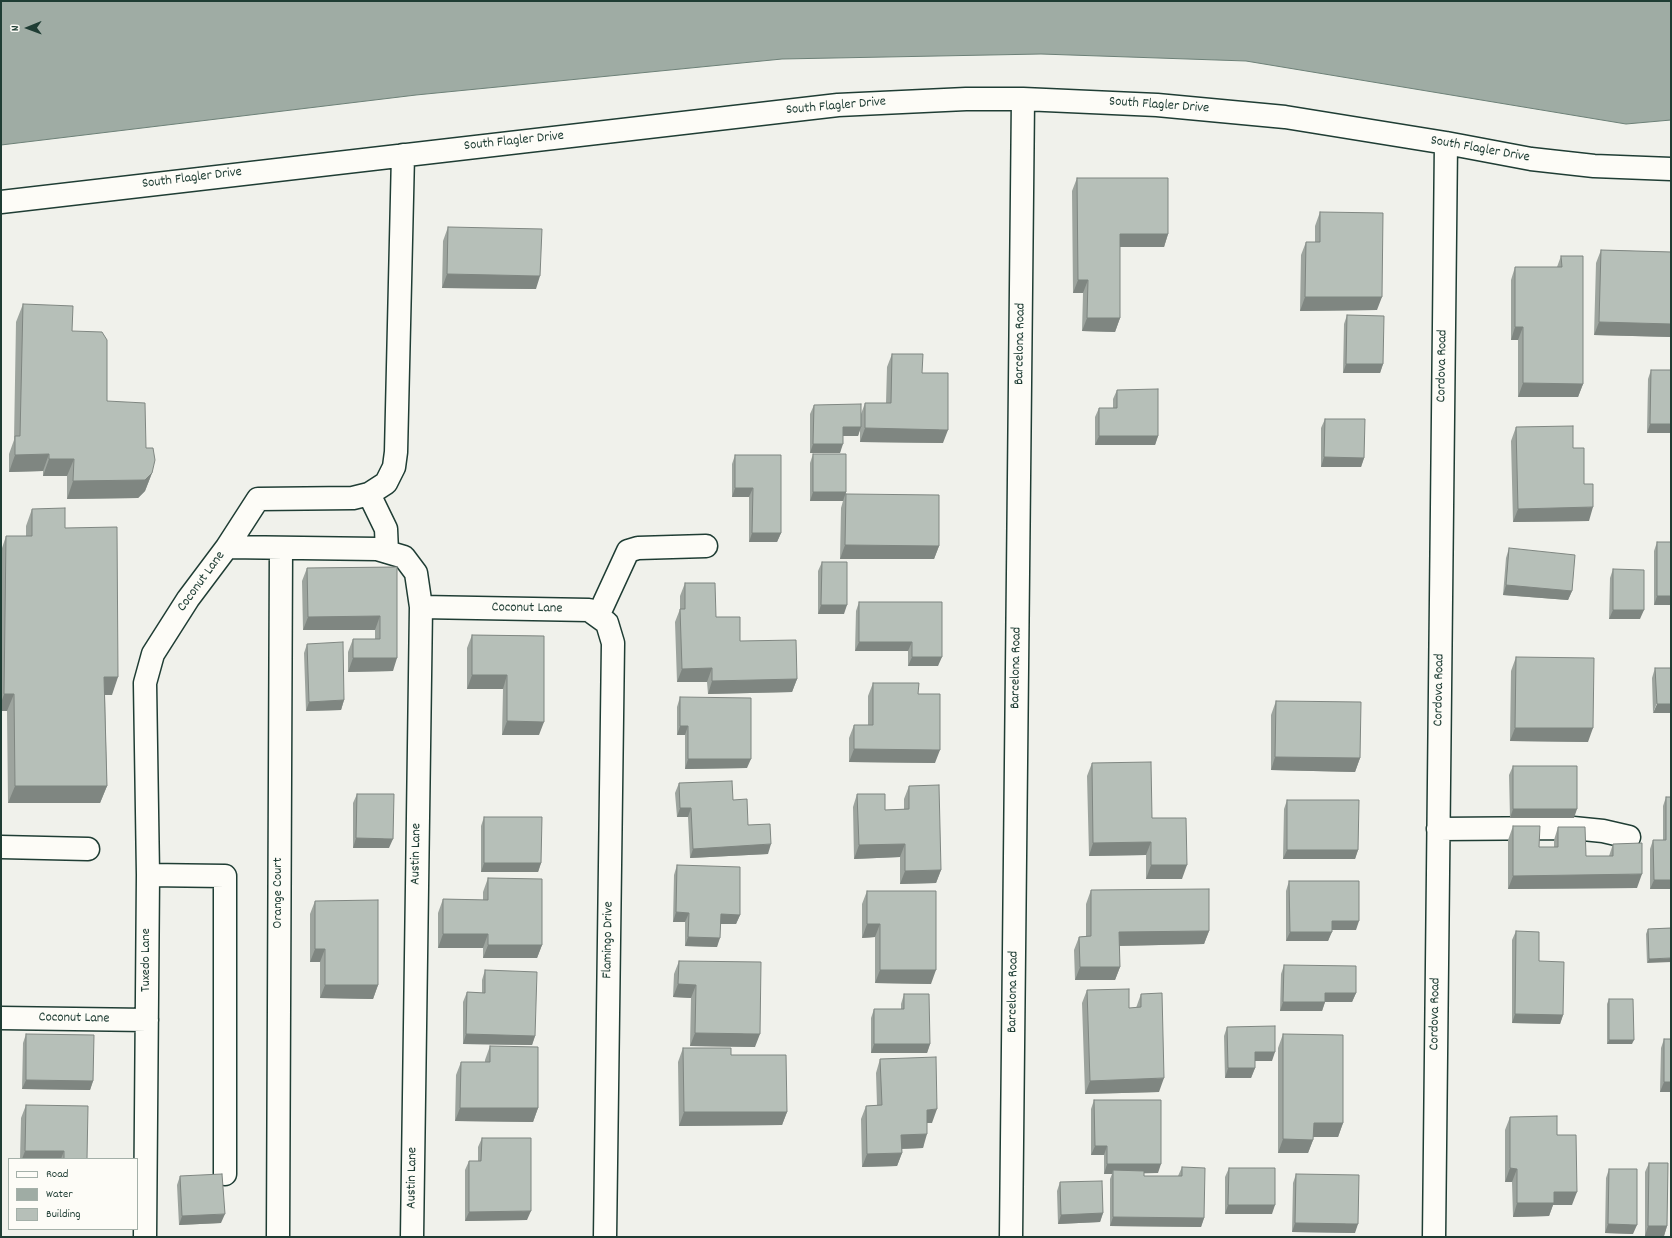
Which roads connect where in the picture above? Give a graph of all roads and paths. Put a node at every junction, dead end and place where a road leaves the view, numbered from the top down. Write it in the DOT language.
graph roads {
  1 [pos="1023,99"];
  2 [pos="1446,143"];
  3 [pos="402,155"];
  4 [pos="1671,169"];
  5 [pos="1,202"];
  6 [pos="369,494"];
  7 [pos="706,546"];
  8 [pos="227,547"];
  9 [pos="281,548"];
  10 [pos="324,548"];
  11 [pos="387,552"];
  12 [pos="421,607"];
  13 [pos="598,616"];
  14 [pos="145,683"];
  15 [pos="1438,830"];
  16 [pos="1629,837"];
  17 [pos="1,847"];
  18 [pos="88,849"];
  19 [pos="148,876"];
  20 [pos="1,1018"];
  21 [pos="147,1020"];
  22 [pos="225,1174"];
  23 [pos="145,1237"];
  24 [pos="278,1237"];
  25 [pos="412,1237"];
  26 [pos="605,1237"];
  27 [pos="1011,1237"];
  28 [pos="1434,1237"];
  1 -- 2 [label="street, South Flagler Drive"];
  1 -- 3 [label="street, South Flagler Drive"];
  1 -- 27 [label="street, Barcelona Road"];
  2 -- 4 [label="street, South Flagler Drive"];
  2 -- 15 [label="street, Cordova Road"];
  3 -- 5 [label="street, South Flagler Drive"];
  3 -- 6 [label="street"];
  6 -- 8 [label="street"];
  6 -- 11 [label="street"];
  7 -- 13 [label="street"];
  8 -- 9 [label="street, Coconut Lane"];
  8 -- 14 [label="street, Coconut Lane"];
  9 -- 10 [label="street, Coconut Lane"];
  9 -- 24 [label="street, Orange Court"];
  10 -- 11 [label="street, Austin Lane"];
  11 -- 12 [label="street, Austin Lane"];
  12 -- 13 [label="street, Coconut Lane"];
  12 -- 25 [label="street, Austin Lane"];
  13 -- 26 [label="street, Flamingo Drive"];
  14 -- 19 [label="street, Tuxedo Lane"];
  15 -- 16 [label="street"];
  15 -- 28 [label="street, Cordova Road"];
  17 -- 18 [label="street"];
  19 -- 21 [label="street, Tuxedo Lane"];
  19 -- 22 [label="street"];
  20 -- 21 [label="street, Coconut Lane"];
  21 -- 23 [label="street, Tuxedo Lane"];
}
